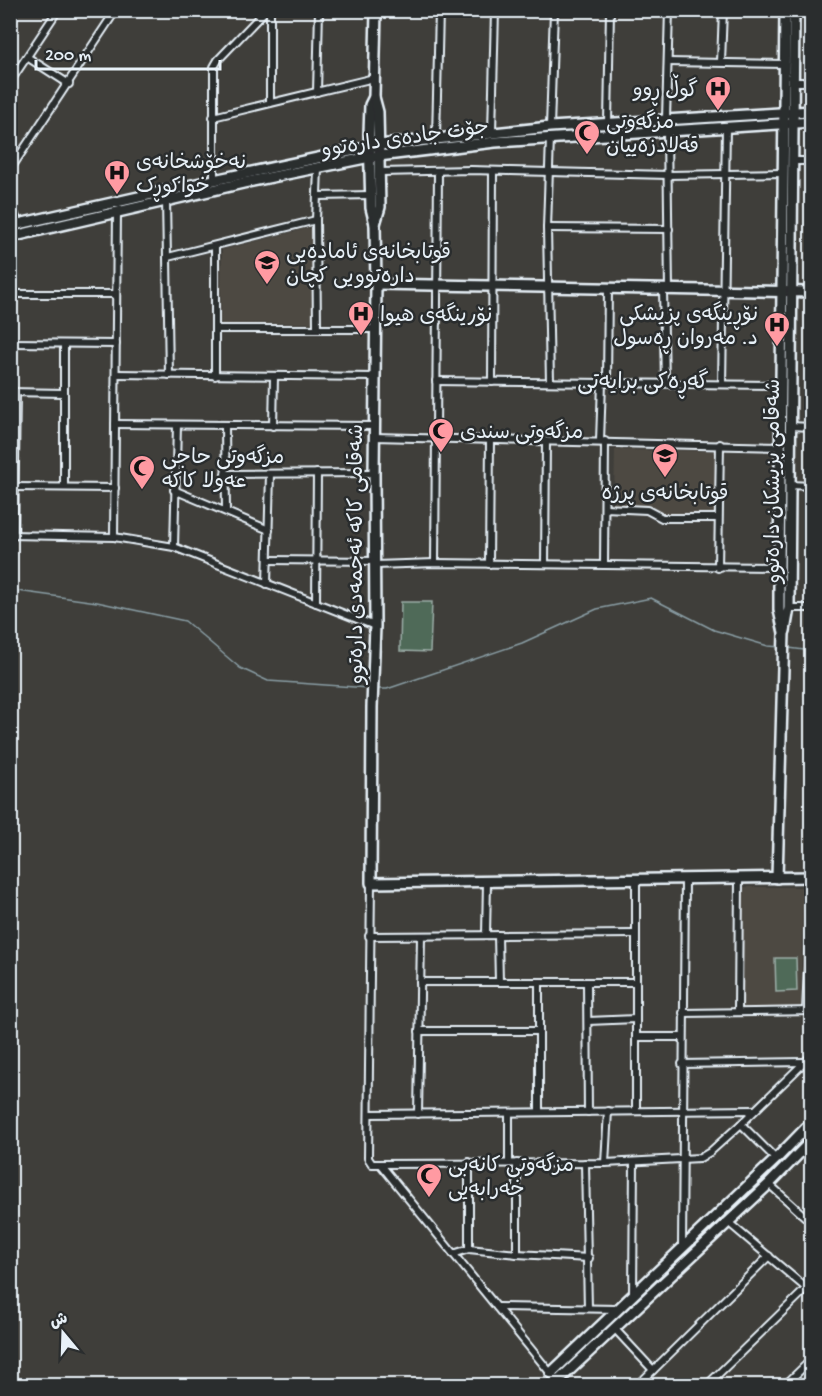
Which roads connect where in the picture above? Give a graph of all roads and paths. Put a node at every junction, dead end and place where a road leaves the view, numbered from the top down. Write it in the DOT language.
graph roads {
  1 [pos="58,10"];
  2 [pos="116,10"];
  3 [pos="268,10"];
  4 [pos="319,10"];
  5 [pos="376,10"];
  6 [pos="439,10"];
  7 [pos="495,10"];
  8 [pos="542,10"];
  9 [pos="610,10"];
  10 [pos="669,10"];
  11 [pos="723,10"];
  12 [pos="785,10"];
  13 [pos="794,10"];
  14 [pos="554,11"];
  15 [pos="27,57"];
  16 [pos="668,62"];
  17 [pos="721,63"];
  18 [pos="784,64"];
  19 [pos="374,78"];
  20 [pos="10,82"];
  21 [pos="794,82"];
  22 [pos="812,82"];
  23 [pos="69,84"];
  24 [pos="317,92"];
  25 [pos="270,103"];
  26 [pos="812,111"];
  27 [pos="793,112"];
  28 [pos="783,113"];
  29 [pos="213,117"];
  30 [pos="666,119"];
  31 [pos="812,122"];
  32 [pos="608,123"];
  33 [pos="788,124"];
  34 [pos="550,127"];
  35 [pos="726,127"];
  36 [pos="374,129"];
  37 [pos="667,131"];
  38 [pos="492,132"];
  39 [pos="436,138"];
  40 [pos="550,138"];
  41 [pos="399,142"];
  42 [pos="374,146"];
  43 [pos="411,152"];
  44 [pos="375,156"];
  45 [pos="341,158"];
  46 [pos="793,161"];
  47 [pos="812,161"];
  48 [pos="318,168"];
  49 [pos="10,170"];
  50 [pos="381,172"];
  51 [pos="438,172"];
  52 [pos="493,172"];
  53 [pos="549,172"];
  54 [pos="724,173"];
  55 [pos="784,173"];
  56 [pos="668,175"];
  57 [pos="214,180"];
  58 [pos="374,189"];
  59 [pos="318,196"];
  60 [pos="166,200"];
  61 [pos="10,203"];
  62 [pos="117,212"];
  63 [pos="316,220"];
  64 [pos="15,225"];
  65 [pos="547,228"];
  66 [pos="669,229"];
  67 [pos="10,237"];
  68 [pos="215,246"];
  69 [pos="168,257"];
  70 [pos="376,284"];
  71 [pos="492,285"];
  72 [pos="436,287"];
  73 [pos="549,288"];
  74 [pos="608,288"];
  75 [pos="666,290"];
  76 [pos="724,290"];
  77 [pos="786,292"];
  78 [pos="812,292"];
  79 [pos="10,294"];
  80 [pos="116,294"];
  81 [pos="376,328"];
  82 [pos="215,329"];
  83 [pos="317,329"];
  84 [pos="10,343"];
  85 [pos="64,344"];
  86 [pos="116,344"];
  87 [pos="116,374"];
  88 [pos="169,375"];
  89 [pos="215,376"];
  90 [pos="274,377"];
  91 [pos="375,377"];
  92 [pos="436,381"];
  93 [pos="492,382"];
  94 [pos="550,382"];
  95 [pos="604,382"];
  96 [pos="665,382"];
  97 [pos="722,384"];
  98 [pos="781,385"];
  99 [pos="13,392"];
  100 [pos="64,393"];
  101 [pos="115,424"];
  102 [pos="177,425"];
  103 [pos="225,426"];
  104 [pos="273,426"];
  105 [pos="374,426"];
  106 [pos="790,426"];
  107 [pos="812,427"];
  108 [pos="374,437"];
  109 [pos="436,438"];
  110 [pos="490,439"];
  111 [pos="546,441"];
  112 [pos="603,441"];
  113 [pos="720,444"];
  114 [pos="785,447"];
  115 [pos="317,473"];
  116 [pos="374,473"];
  117 [pos="225,474"];
  118 [pos="270,474"];
  119 [pos="790,485"];
  120 [pos="812,486"];
  121 [pos="15,487"];
  122 [pos="64,487"];
  123 [pos="115,488"];
  124 [pos="174,490"];
  125 [pos="604,508"];
  126 [pos="226,511"];
  127 [pos="718,518"];
  128 [pos="269,530"];
  129 [pos="12,536"];
  130 [pos="114,537"];
  131 [pos="174,547"];
  132 [pos="269,560"];
  133 [pos="317,560"];
  134 [pos="375,563"];
  135 [pos="435,563"];
  136 [pos="489,564"];
  137 [pos="545,564"];
  138 [pos="604,565"];
  139 [pos="779,567"];
  140 [pos="718,568"];
  141 [pos="267,584"];
  142 [pos="316,603"];
  143 [pos="789,608"];
  144 [pos="812,608"];
  145 [pos="784,622"];
  146 [pos="375,626"];
  147 [pos="812,877"];
  148 [pos="739,878"];
  149 [pos="777,878"];
  150 [pos="685,879"];
  151 [pos="636,880"];
  152 [pos="487,882"];
  153 [pos="370,883"];
  154 [pos="811,927"];
  155 [pos="636,934"];
  156 [pos="486,935"];
  157 [pos="498,935"];
  158 [pos="369,936"];
  159 [pos="421,936"];
  160 [pos="810,973"];
  161 [pos="420,982"];
  162 [pos="499,982"];
  163 [pos="539,982"];
  164 [pos="587,982"];
  165 [pos="636,982"];
  166 [pos="809,1011"];
  167 [pos="738,1012"];
  168 [pos="683,1013"];
  169 [pos="636,1019"];
  170 [pos="588,1021"];
  171 [pos="539,1030"];
  172 [pos="419,1031"];
  173 [pos="636,1037"];
  174 [pos="683,1037"];
  175 [pos="812,1055"];
  176 [pos="805,1062"];
  177 [pos="682,1064"];
  178 [pos="682,1110"];
  179 [pos="755,1110"];
  180 [pos="608,1111"];
  181 [pos="636,1111"];
  182 [pos="539,1112"];
  183 [pos="588,1112"];
  184 [pos="509,1113"];
  185 [pos="369,1114"];
  186 [pos="418,1114"];
  187 [pos="812,1122"];
  188 [pos="741,1124"];
  189 [pos="812,1140"];
  190 [pos="776,1159"];
  191 [pos="684,1160"];
  192 [pos="469,1162"];
  193 [pos="509,1163"];
  194 [pos="517,1163"];
  195 [pos="585,1163"];
  196 [pos="605,1163"];
  197 [pos="634,1163"];
  198 [pos="381,1165"];
  199 [pos="769,1184"];
  200 [pos="728,1222"];
  201 [pos="812,1223"];
  202 [pos="682,1248"];
  203 [pos="469,1249"];
  204 [pos="453,1254"];
  205 [pos="517,1254"];
  206 [pos="769,1256"];
  207 [pos="589,1258"];
  208 [pos="809,1291"];
  209 [pos="633,1295"];
  210 [pos="497,1307"];
  211 [pos="588,1308"];
  212 [pos="619,1309"];
  213 [pos="614,1328"];
  214 [pos="812,1359"];
  215 [pos="653,1370"];
  216 [pos="557,1380"];
  217 [pos="638,1386"];
  218 [pos="706,1386"];
  219 [pos="784,1386"];
  1 -- 15 [label="street"];
  2 -- 23 [label="street"];
  3 -- 25 [label="street"];
  3 -- 29 [label="street"];
  4 -- 24 [label="street"];
  5 -- 19 [label="main road, شەقامی کاکە ئەحمەدی دارەتوو"];
  6 -- 39 [label="street"];
  7 -- 38 [label="street"];
  8 -- 14 [label="street"];
  9 -- 32 [label="street"];
  10 -- 16 [label="street"];
  11 -- 17 [label="street"];
  12 -- 18 [label="main road, شەقامی پزیشکان دارەتوو"];
  13 -- 21 [label="main road, شەقامی پزیشکان دارەتوو"];
  14 -- 34 [label="street"];
  15 -- 20 [label="street"];
  15 -- 23 [label="street"];
  16 -- 17 [label="street"];
  16 -- 30 [label="street"];
  17 -- 18 [label="street"];
  18 -- 28 [label="main road, شەقامی پزیشکان دارەتوو"];
  19 -- 24 [label="street"];
  19 -- 36 [label="main road, شەقامی کاکە ئەحمەدی دارەتوو"];
  21 -- 22 [label="street"];
  21 -- 27 [label="main road, شەقامی پزیشکان دارەتوو"];
  23 -- 49 [label="street"];
  24 -- 25 [label="street"];
  25 -- 29 [label="street"];
  26 -- 27 [label="main road, جۆت جادەی دارەتوو"];
  27 -- 28 [label="main road, جۆت جادەی دارەتوو"];
  27 -- 33 [label="main road, شەقامی پزیشکان دارەتوو"];
  28 -- 30 [label="main road, جۆت جادەی دارەتوو"];
  28 -- 33 [label="main road, شەقامی پزیشکان دارەتوو"];
  29 -- 57 [label="street"];
  30 -- 32 [label="main road, جۆت جادەی دارەتوو"];
  31 -- 33 [label="main road, جۆت جادەی دارەتوو"];
  32 -- 34 [label="main road, جۆت جادەی دارەتوو"];
  33 -- 35 [label="main road, جۆت جادەی دارەتوو"];
  33 -- 46 [label="main road, شەقامی پزیشکان دارەتوو"];
  33 -- 55 [label="main road, شەقامی پزیشکان دارەتوو"];
  34 -- 38 [label="main road, جۆت جادەی دارەتوو"];
  35 -- 37 [label="main road, جۆت جادەی دارەتوو"];
  35 -- 54 [label="street"];
  36 -- 41 [label="main road"];
  36 -- 42 [label="main road, شەقامی کاکە ئەحمەدی دارەتوو"];
  36 -- 45 [label="main road"];
  37 -- 40 [label="main road, جۆت جادەی دارەتوو"];
  37 -- 56 [label="street"];
  38 -- 39 [label="main road, جۆت جادەی دارەتوو"];
  39 -- 41 [label="main road, جۆت جادەی دارەتوو"];
  40 -- 43 [label="main road, جۆت جادەی دارەتوو"];
  40 -- 53 [label="street"];
  41 -- 42 [label="main road, جۆت جادەی دارەتوو"];
  42 -- 44 [label="main road, شەقامی کاکە ئەحمەدی دارەتوو"];
  42 -- 45 [label="main road, جۆت جادەی دارەتوو"];
  43 -- 44 [label="main road, جۆت جادەی دارەتوو"];
  43 -- 50 [label="main road"];
  44 -- 45 [label="main road, جۆت جادەی دارەتوو"];
  44 -- 58 [label="main road, شەقامی کاکە ئەحمەدی دارەتوو"];
  45 -- 48 [label="main road, جۆت جادەی دارەتوو"];
  45 -- 57 [label="main road, جۆت جادەی دارەتوو"];
  45 -- 58 [label="main road"];
  46 -- 47 [label="street"];
  46 -- 77 [label="main road, شەقامی پزیشکان دارەتوو"];
  48 -- 59 [label="street"];
  48 -- 60 [label="main road, جۆت جادەی دارەتوو"];
  50 -- 51 [label="street"];
  50 -- 58 [label="main road"];
  51 -- 52 [label="street"];
  51 -- 72 [label="street"];
  52 -- 53 [label="street"];
  52 -- 71 [label="street"];
  53 -- 56 [label="street"];
  53 -- 65 [label="street"];
  54 -- 55 [label="street"];
  54 -- 56 [label="street"];
  54 -- 76 [label="street"];
  55 -- 77 [label="main road, شەقامی پزیشکان دارەتوو"];
  56 -- 66 [label="street"];
  57 -- 64 [label="main road, جۆت جادەی دارەتوو"];
  58 -- 59 [label="street"];
  58 -- 70 [label="main road, شەقامی کاکە ئەحمەدی دارەتوو"];
  59 -- 63 [label="street"];
  60 -- 62 [label="main road, جۆت جادەی دارەتوو"];
  60 -- 69 [label="street"];
  61 -- 64 [label="street"];
  62 -- 67 [label="main road, جۆت جادەی دارەتوو"];
  62 -- 80 [label="street"];
  63 -- 68 [label="street"];
  63 -- 83 [label="street"];
  65 -- 66 [label="street"];
  65 -- 73 [label="street"];
  66 -- 75 [label="street"];
  68 -- 69 [label="street"];
  68 -- 82 [label="street"];
  69 -- 88 [label="street"];
  70 -- 72 [label="main road"];
  70 -- 81 [label="main road, شەقامی کاکە ئەحمەدی دارەتوو"];
  71 -- 72 [label="main road"];
  71 -- 73 [label="main road"];
  71 -- 93 [label="street"];
  72 -- 92 [label="street"];
  73 -- 74 [label="main road"];
  73 -- 94 [label="street"];
  74 -- 75 [label="main road"];
  74 -- 95 [label="street"];
  75 -- 76 [label="main road"];
  75 -- 96 [label="street"];
  76 -- 77 [label="main road"];
  76 -- 97 [label="street"];
  77 -- 78 [label="main road"];
  77 -- 98 [label="main road, شەقامی پزیشکان دارەتوو"];
  77 -- 106 [label="main road, شەقامی پزیشکان دارەتوو"];
  79 -- 80 [label="street"];
  80 -- 86 [label="street"];
  81 -- 83 [label="street"];
  81 -- 91 [label="main road, شەقامی کاکە ئەحمەدی دارەتوو"];
  82 -- 83 [label="street"];
  82 -- 89 [label="street"];
  84 -- 85 [label="street"];
  85 -- 86 [label="street"];
  85 -- 100 [label="street"];
  86 -- 87 [label="street"];
  87 -- 88 [label="street"];
  87 -- 101 [label="street"];
  88 -- 89 [label="street"];
  89 -- 90 [label="street"];
  90 -- 91 [label="street"];
  90 -- 104 [label="street"];
  91 -- 105 [label="main road, شەقامی کاکە ئەحمەدی دارەتوو"];
  92 -- 93 [label="street"];
  92 -- 109 [label="street"];
  93 -- 94 [label="street"];
  94 -- 95 [label="street"];
  95 -- 96 [label="street"];
  95 -- 112 [label="street"];
  96 -- 97 [label="street"];
  97 -- 98 [label="street"];
  98 -- 114 [label="main road, شەقامی پزیشکان دارەتوو"];
  99 -- 100 [label="street"];
  99 -- 121 [label="street"];
  100 -- 122 [label="street"];
  101 -- 102 [label="street"];
  101 -- 123 [label="street"];
  102 -- 103 [label="street"];
  102 -- 124 [label="street"];
  103 -- 104 [label="street"];
  103 -- 117 [label="street"];
  104 -- 105 [label="street"];
  105 -- 108 [label="main road, شەقامی کاکە ئەحمەدی دارەتوو"];
  106 -- 107 [label="street"];
  106 -- 114 [label="main road, شەقامی پزیشکان دارەتوو"];
  108 -- 109 [label="street"];
  108 -- 116 [label="main road, شەقامی کاکە ئەحمەدی دارەتوو"];
  109 -- 110 [label="street"];
  109 -- 135 [label="street"];
  110 -- 111 [label="street"];
  110 -- 136 [label="street"];
  111 -- 112 [label="street"];
  111 -- 137 [label="street"];
  112 -- 113 [label="street"];
  112 -- 125 [label="street"];
  113 -- 114 [label="street"];
  113 -- 127 [label="street"];
  114 -- 119 [label="main road, شەقامی پزیشکان دارەتوو"];
  114 -- 139 [label="main road, شەقامی پزیشکان دارەتوو"];
  115 -- 116 [label="street"];
  115 -- 118 [label="street"];
  115 -- 133 [label="street"];
  116 -- 134 [label="main road, شەقامی کاکە ئەحمەدی دارەتوو"];
  117 -- 118 [label="street"];
  117 -- 126 [label="street"];
  118 -- 128 [label="street"];
  119 -- 120 [label="street"];
  119 -- 143 [label="main road, شەقامی پزیشکان دارەتوو"];
  121 -- 122 [label="street"];
  121 -- 129 [label="street"];
  122 -- 123 [label="street"];
  123 -- 130 [label="street"];
  124 -- 126 [label="street"];
  124 -- 131 [label="street"];
  125 -- 127 [label="street"];
  125 -- 138 [label="street"];
  126 -- 128 [label="street"];
  127 -- 140 [label="street"];
  128 -- 132 [label="street"];
  129 -- 130 [label="street"];
  130 -- 131 [label="street"];
  131 -- 141 [label="street"];
  132 -- 133 [label="street"];
  132 -- 141 [label="street"];
  133 -- 134 [label="street"];
  133 -- 142 [label="street"];
  134 -- 135 [label="street"];
  134 -- 146 [label="main road, شەقامی کاکە ئەحمەدی دارەتوو"];
  135 -- 136 [label="street"];
  136 -- 137 [label="street"];
  137 -- 138 [label="street"];
  138 -- 140 [label="street"];
  139 -- 140 [label="street"];
  139 -- 145 [label="main road, شەقامی پزیشکان دارەتوو"];
  141 -- 142 [label="street"];
  142 -- 146 [label="street"];
  143 -- 144 [label="street"];
  143 -- 145 [label="main road, شەقامی پزیشکان دارەتوو"];
  145 -- 149 [label="main road, شەقامی پزیشکان دارەتوو"];
  146 -- 153 [label="main road, شەقامی کاکە ئەحمەدی دارەتوو"];
  147 -- 149 [label="main road"];
  147 -- 154 [label="street"];
  148 -- 149 [label="main road"];
  148 -- 150 [label="main road"];
  148 -- 167 [label="street"];
  150 -- 151 [label="main road"];
  150 -- 168 [label="street"];
  151 -- 152 [label="main road"];
  151 -- 155 [label="street"];
  152 -- 153 [label="main road"];
  152 -- 156 [label="street"];
  153 -- 158 [label="street"];
  154 -- 160 [label="street"];
  155 -- 157 [label="street"];
  155 -- 165 [label="street"];
  156 -- 157 [label="street"];
  156 -- 159 [label="street"];
  157 -- 162 [label="street"];
  158 -- 159 [label="street"];
  158 -- 185 [label="street"];
  159 -- 161 [label="street"];
  160 -- 166 [label="street"];
  161 -- 162 [label="street"];
  161 -- 172 [label="street"];
  162 -- 163 [label="street"];
  163 -- 164 [label="street"];
  163 -- 171 [label="street"];
  164 -- 165 [label="street"];
  164 -- 170 [label="street"];
  165 -- 169 [label="street"];
  166 -- 167 [label="street"];
  167 -- 168 [label="street"];
  168 -- 174 [label="street"];
  169 -- 170 [label="street"];
  169 -- 173 [label="street"];
  170 -- 183 [label="street"];
  171 -- 172 [label="street"];
  171 -- 182 [label="street"];
  172 -- 186 [label="street"];
  173 -- 174 [label="street"];
  173 -- 181 [label="street"];
  174 -- 177 [label="street"];
  175 -- 176 [label="street"];
  176 -- 177 [label="street"];
  176 -- 179 [label="street"];
  177 -- 178 [label="street"];
  178 -- 179 [label="street"];
  178 -- 181 [label="street"];
  178 -- 191 [label="street"];
  179 -- 188 [label="street"];
  180 -- 181 [label="street"];
  180 -- 183 [label="street"];
  180 -- 196 [label="street"];
  182 -- 183 [label="street"];
  182 -- 184 [label="street"];
  184 -- 186 [label="street"];
  184 -- 193 [label="street"];
  185 -- 186 [label="street"];
  185 -- 198 [label="street"];
  187 -- 190 [label="main road"];
  188 -- 190 [label="street"];
  188 -- 191 [label="street"];
  189 -- 199 [label="main road"];
  190 -- 202 [label="main road"];
  191 -- 197 [label="street"];
  191 -- 202 [label="street"];
  192 -- 193 [label="street"];
  192 -- 198 [label="street"];
  192 -- 203 [label="street"];
  193 -- 194 [label="street"];
  194 -- 195 [label="street"];
  194 -- 205 [label="street"];
  195 -- 196 [label="street"];
  195 -- 207 [label="street"];
  196 -- 197 [label="street"];
  197 -- 209 [label="street"];
  198 -- 204 [label="street"];
  199 -- 200 [label="main road"];
  199 -- 201 [label="street"];
  200 -- 206 [label="street"];
  200 -- 213 [label="main road"];
  202 -- 209 [label="main road"];
  203 -- 204 [label="street"];
  203 -- 205 [label="street"];
  204 -- 210 [label="street"];
  205 -- 207 [label="street"];
  206 -- 208 [label="street"];
  206 -- 215 [label="street"];
  207 -- 211 [label="street"];
  208 -- 218 [label="street"];
  209 -- 212 [label="main road"];
  210 -- 211 [label="street"];
  210 -- 216 [label="street"];
  211 -- 212 [label="street"];
  212 -- 216 [label="main road"];
  213 -- 215 [label="street"];
  213 -- 216 [label="main road"];
  214 -- 219 [label="street"];
  215 -- 217 [label="street"];
}
